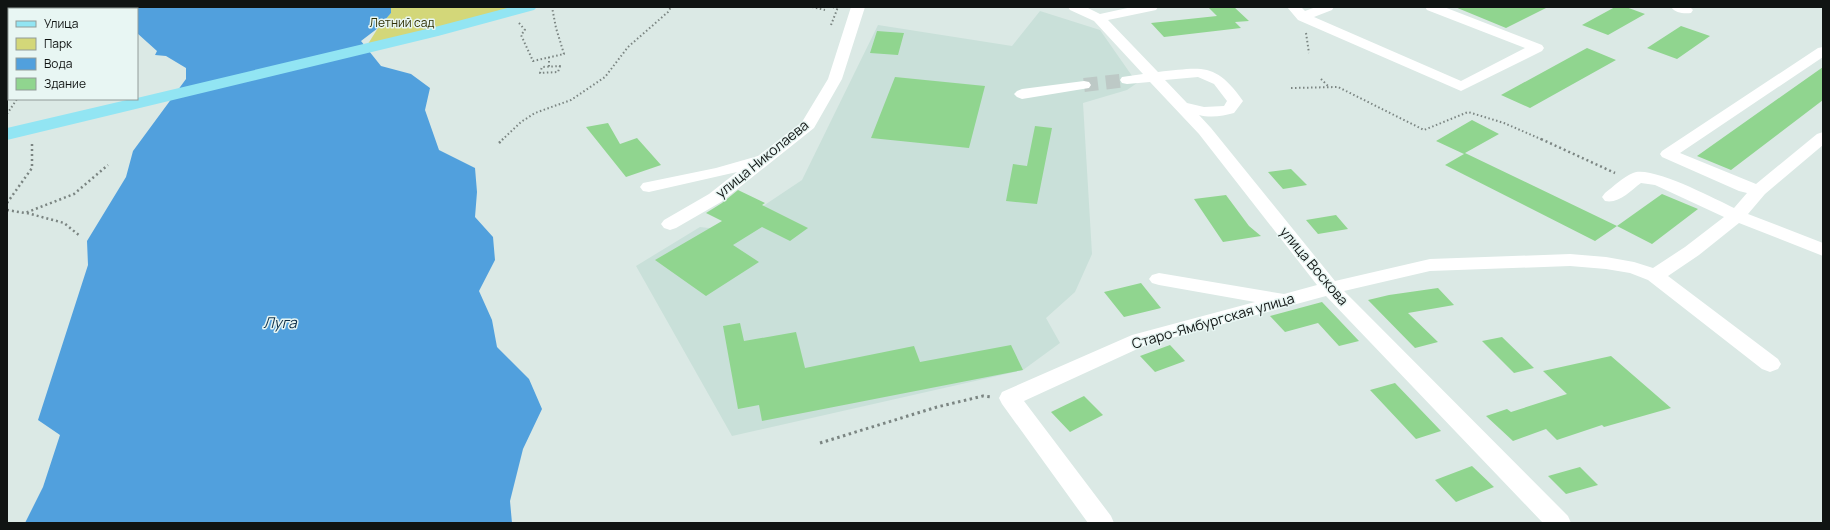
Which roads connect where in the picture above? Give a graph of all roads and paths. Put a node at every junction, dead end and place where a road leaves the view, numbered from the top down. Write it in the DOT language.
graph roads {
  1 [pos="529,7"];
  2 [pos="552,7"];
  3 [pos="671,7"];
  4 [pos="812,7"];
  5 [pos="833,7"];
  6 [pos="858,7"];
  7 [pos="1075,7"];
  8 [pos="1151,7"];
  9 [pos="1327,7"];
  10 [pos="1432,7"];
  11 [pos="838,8"];
  12 [pos="825,10"];
  13 [pos="1298,12"];
  14 [pos="1098,18"];
  15 [pos="831,25"];
  16 [pos="523,40"];
  17 [pos="1823,51"];
  18 [pos="549,57"];
  19 [pos="549,67"];
  20 [pos="1154,77"];
  21 [pos="1321,79"];
  22 [pos="1127,80"];
  23 [pos="1084,85"];
  24 [pos="1328,86"];
  25 [pos="1291,88"];
  26 [pos="1022,94"];
  27 [pos="16,100"];
  28 [pos="1181,106"];
  29 [pos="7,114"];
  30 [pos="7,134"];
  31 [pos="1823,137"];
  32 [pos="32,142"];
  33 [pos="499,144"];
  34 [pos="765,159"];
  35 [pos="108,165"];
  36 [pos="1633,181"];
  37 [pos="649,187"];
  38 [pos="1759,190"];
  39 [pos="1611,197"];
  40 [pos="7,204"];
  41 [pos="7,210"];
  42 [pos="25,213"];
  43 [pos="1737,216"];
  44 [pos="670,224"];
  45 [pos="80,236"];
  46 [pos="1823,250"];
  47 [pos="1655,276"];
  48 [pos="1158,279"];
  49 [pos="1330,288"];
  50 [pos="1285,300"];
  51 [pos="1770,364"];
  52 [pos="1010,398"];
  53 [pos="820,443"];
  54 [pos="1102,523"];
  55 [pos="1559,523"];
  1 -- 30 [label="main road"];
  2 -- 18 [label="path"];
  3 -- 33 [label="path"];
  4 -- 12 [label="path"];
  5 -- 11 [label="path"];
  6 -- 34 [label="street, улица Николаева"];
  7 -- 14 [label="street, улица Воскова"];
  8 -- 14 [label="street"];
  9 -- 13 [label="street"];
  10 -- 13 [label="street"];
  11 -- 15 [label="path"];
  14 -- 20 [label="street, улица Воскова"];
  16 -- 18 [label="path"];
  17 -- 38 [label="street"];
  18 -- 19 [label="path"];
  19 -- 19 [label="path"];
  20 -- 22 [label="street"];
  20 -- 28 [label="street, улица Воскова"];
  20 -- 28 [label="street"];
  21 -- 24 [label="path"];
  23 -- 26 [label="street"];
  24 -- 25 [label="path"];
  24 -- 36 [label="path"];
  27 -- 29 [label="path"];
  28 -- 49 [label="street, улица Воскова"];
  31 -- 38 [label="street"];
  32 -- 40 [label="path"];
  34 -- 37 [label="street"];
  34 -- 44 [label="street, улица Николаева"];
  35 -- 42 [label="path"];
  36 -- 39 [label="street"];
  36 -- 43 [label="street"];
  38 -- 43 [label="street"];
  41 -- 42 [label="path"];
  42 -- 45 [label="path"];
  43 -- 46 [label="street"];
  43 -- 47 [label="street"];
  47 -- 49 [label="street, Старо-Ямбургская улица"];
  47 -- 51 [label="street, Старо-Ямбургская улица"];
  48 -- 50 [label="street"];
  49 -- 50 [label="street, Старо-Ямбургская улица"];
  49 -- 55 [label="street, улица Воскова"];
  50 -- 52 [label="street, Старо-Ямбургская улица"];
  52 -- 53 [label="path"];
  52 -- 54 [label="street"];
}
